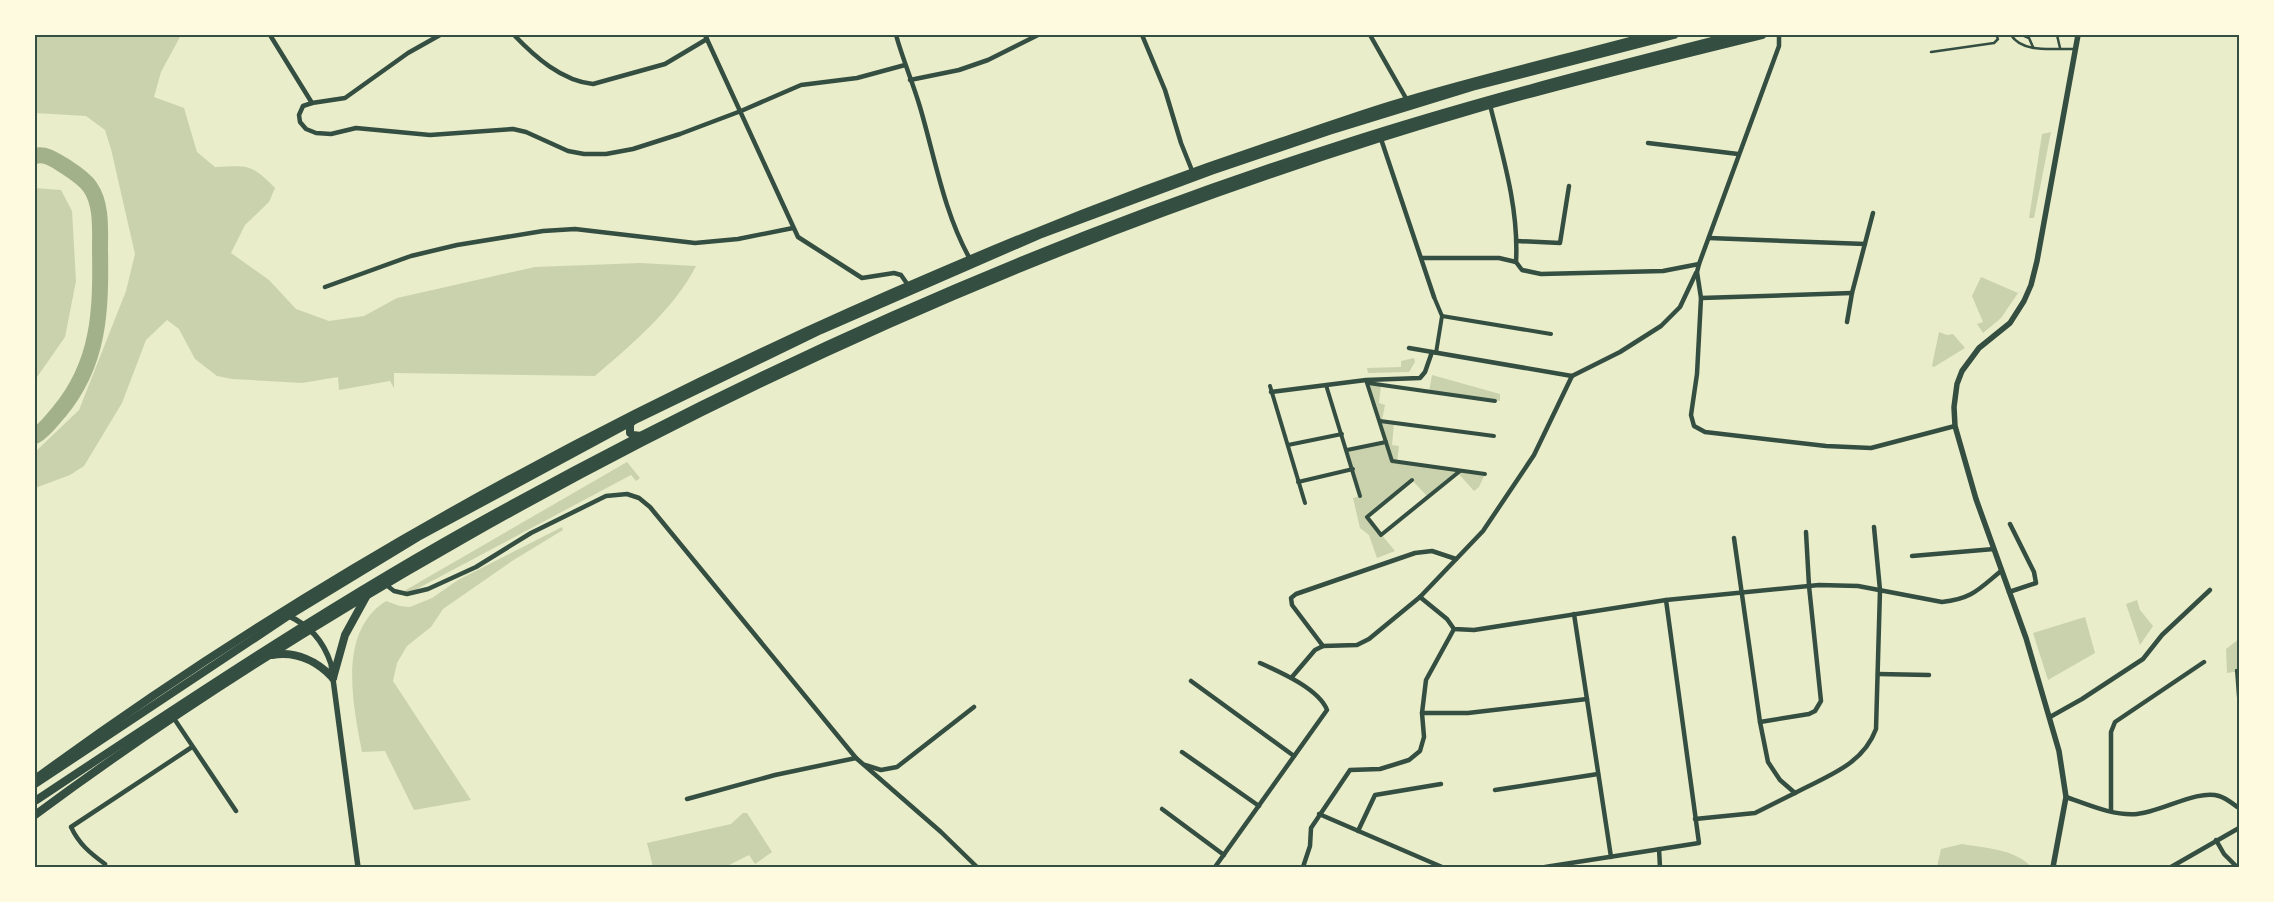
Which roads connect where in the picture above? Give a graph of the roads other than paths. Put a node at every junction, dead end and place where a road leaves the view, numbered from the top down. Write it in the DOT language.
graph roads {
  1 [pos="270,35"];
  2 [pos="440,35"];
  3 [pos="514,35"];
  4 [pos="896,35"];
  5 [pos="1038,35"];
  6 [pos="1142,35"];
  7 [pos="1370,35"];
  8 [pos="1652,35"];
  9 [pos="1674,35"];
  10 [pos="1736,35"];
  11 [pos="1762,35"];
  12 [pos="1779,35"];
  13 [pos="1996,35"];
  14 [pos="2011,35"];
  15 [pos="2022,35"];
  16 [pos="2057,35"];
  17 [pos="2078,35"];
  18 [pos="706,37"];
  19 [pos="2033,48"];
  20 [pos="2060,48"];
  21 [pos="2074,48"];
  22 [pos="1931,52"];
  23 [pos="905,65"];
  24 [pos="910,80"];
  25 [pos="1407,100"];
  26 [pos="312,103"];
  27 [pos="1490,105"];
  28 [pos="741,111"];
  29 [pos="1381,139"];
  30 [pos="1648,143"];
  31 [pos="1738,154"];
  32 [pos="1192,173"];
  33 [pos="1568,186"];
  34 [pos="1872,213"];
  35 [pos="792,228"];
  36 [pos="1708,238"];
  37 [pos="1517,241"];
  38 [pos="1865,244"];
  39 [pos="1422,258"];
  40 [pos="970,259"];
  41 [pos="1516,262"];
  42 [pos="1698,264"];
  43 [pos="1697,272"];
  44 [pos="908,285"];
  45 [pos="325,287"];
  46 [pos="1852,293"];
  47 [pos="1434,297"];
  48 [pos="1701,298"];
  49 [pos="1442,316"];
  50 [pos="1847,322"];
  51 [pos="1551,334"];
  52 [pos="1409,348"];
  53 [pos="1434,353"];
  54 [pos="1572,376"];
  55 [pos="1367,382"];
  56 [pos="1326,385"];
  57 [pos="1270,386"];
  58 [pos="1271,392"];
  59 [pos="1495,401"];
  60 [pos="1380,421"];
  61 [pos="633,422"];
  62 [pos="1955,426"];
  63 [pos="1342,434"];
  64 [pos="641,436"];
  65 [pos="1494,436"];
  66 [pos="1386,442"];
  67 [pos="1288,445"];
  68 [pos="588,446"];
  69 [pos="1347,450"];
  70 [pos="595,460"];
  71 [pos="1353,469"];
  72 [pos="1460,471"];
  73 [pos="1485,474"];
  74 [pos="1412,480"];
  75 [pos="1298,482"];
  76 [pos="1360,496"];
  77 [pos="1305,503"];
  78 [pos="2010,524"];
  79 [pos="1874,527"];
  80 [pos="1806,532"];
  81 [pos="1734,538"];
  82 [pos="1994,549"];
  83 [pos="1912,556"];
  84 [pos="1456,559"];
  85 [pos="2001,571"];
  86 [pos="384,584"];
  87 [pos="1808,586"];
  88 [pos="1880,590"];
  89 [pos="2210,590"];
  90 [pos="2009,592"];
  91 [pos="1742,593"];
  92 [pos="367,594"];
  93 [pos="1420,597"];
  94 [pos="1666,600"];
  95 [pos="1574,614"];
  96 [pos="284,615"];
  97 [pos="307,626"];
  98 [pos="1454,629"];
  99 [pos="1323,646"];
  100 [pos="268,656"];
  101 [pos="2204,662"];
  102 [pos="1260,663"];
  103 [pos="2238,671"];
  104 [pos="1878,674"];
  105 [pos="1929,675"];
  106 [pos="1292,677"];
  107 [pos="333,678"];
  108 [pos="1191,681"];
  109 [pos="2239,698"];
  110 [pos="1587,699"];
  111 [pos="974,706"];
  112 [pos="1422,713"];
  113 [pos="173,717"];
  114 [pos="2050,717"];
  115 [pos="1760,722"];
  116 [pos="192,747"];
  117 [pos="1182,752"];
  118 [pos="1294,756"];
  119 [pos="856,758"];
  120 [pos="864,765"];
  121 [pos="1598,774"];
  122 [pos="35,779"];
  123 [pos="35,784"];
  124 [pos="1441,784"];
  125 [pos="1495,790"];
  126 [pos="1796,793"];
  127 [pos="2066,797"];
  128 [pos="687,799"];
  129 [pos="35,801"];
  130 [pos="1259,806"];
  131 [pos="2239,808"];
  132 [pos="1162,809"];
  133 [pos="236,811"];
  134 [pos="2110,811"];
  135 [pos="1319,814"];
  136 [pos="35,815"];
  137 [pos="1695,819"];
  138 [pos="2239,828"];
  139 [pos="1358,831"];
  140 [pos="2216,840"];
  141 [pos="1659,849"];
  142 [pos="1224,855"];
  143 [pos="1610,857"];
  144 [pos="105,864"];
  145 [pos="1566,865"];
  146 [pos="358,867"];
  147 [pos="977,867"];
  148 [pos="1216,867"];
  149 [pos="1304,867"];
  150 [pos="1442,867"];
  151 [pos="1545,867"];
  152 [pos="1660,867"];
  153 [pos="2053,867"];
  154 [pos="2171,867"];
  155 [pos="2237,867"];
  1 -- 26 [label="street"];
  2 -- 26 [label="street"];
  3 -- 18 [label="street"];
  4 -- 23 [label="street"];
  5 -- 24 [label="street"];
  6 -- 32 [label="street"];
  7 -- 25 [label="street"];
  8 -- 25 [label="main road"];
  9 -- 61 [label="main road"];
  10 -- 64 [label="main road"];
  11 -- 27 [label="main road"];
  12 -- 31 [label="street"];
  13 -- 22 [label="lane"];
  14 -- 19 [label="lane"];
  15 -- 19 [label="lane"];
  16 -- 20 [label="lane"];
  17 -- 21 [label="street"];
  18 -- 28 [label="street"];
  19 -- 20 [label="lane"];
  20 -- 21 [label="lane"];
  21 -- 62 [label="street"];
  23 -- 24 [label="street"];
  23 -- 28 [label="street"];
  24 -- 40 [label="street"];
  25 -- 32 [label="main road"];
  26 -- 28 [label="street"];
  27 -- 29 [label="main road"];
  27 -- 37 [label="street"];
  28 -- 35 [label="street"];
  29 -- 39 [label="street"];
  29 -- 86 [label="main road"];
  30 -- 31 [label="street"];
  31 -- 36 [label="street"];
  32 -- 40 [label="main road"];
  33 -- 37 [label="street"];
  34 -- 38 [label="street"];
  35 -- 44 [label="street"];
  35 -- 45 [label="street"];
  36 -- 38 [label="street"];
  36 -- 42 [label="street"];
  37 -- 41 [label="street"];
  38 -- 46 [label="street"];
  39 -- 41 [label="street"];
  39 -- 47 [label="street"];
  40 -- 44 [label="main road"];
  41 -- 42 [label="street"];
  42 -- 43 [label="street"];
  43 -- 48 [label="street"];
  43 -- 54 [label="street"];
  44 -- 96 [label="main road"];
  46 -- 48 [label="street"];
  46 -- 50 [label="street"];
  47 -- 49 [label="street"];
  48 -- 62 [label="street"];
  49 -- 51 [label="street"];
  49 -- 53 [label="street"];
  52 -- 53 [label="street"];
  53 -- 54 [label="street"];
  53 -- 55 [label="street"];
  54 -- 84 [label="street"];
  55 -- 56 [label="street"];
  55 -- 59 [label="street"];
  55 -- 60 [label="street"];
  56 -- 58 [label="street"];
  56 -- 63 [label="street"];
  57 -- 58 [label="street"];
  58 -- 67 [label="street"];
  60 -- 65 [label="street"];
  60 -- 66 [label="street"];
  61 -- 64 [label="main road"];
  61 -- 68 [label="main road"];
  62 -- 82 [label="street"];
  63 -- 67 [label="street"];
  63 -- 69 [label="street"];
  64 -- 70 [label="main road"];
  66 -- 69 [label="street"];
  66 -- 72 [label="street"];
  67 -- 75 [label="street"];
  68 -- 70 [label="main road"];
  68 -- 96 [label="main road"];
  69 -- 71 [label="street"];
  70 -- 97 [label="main road"];
  71 -- 75 [label="street"];
  71 -- 76 [label="street"];
  72 -- 73 [label="street"];
  72 -- 74 [label="street"];
  75 -- 77 [label="street"];
  78 -- 90 [label="street"];
  79 -- 88 [label="street"];
  80 -- 87 [label="street"];
  81 -- 91 [label="street"];
  82 -- 83 [label="street"];
  82 -- 85 [label="street"];
  84 -- 93 [label="street"];
  84 -- 99 [label="street"];
  85 -- 88 [label="street"];
  85 -- 90 [label="street"];
  86 -- 92 [label="main road"];
  86 -- 119 [label="street"];
  87 -- 88 [label="street"];
  87 -- 91 [label="street"];
  87 -- 115 [label="street"];
  88 -- 104 [label="street"];
  89 -- 114 [label="street"];
  90 -- 114 [label="street"];
  91 -- 94 [label="street"];
  91 -- 115 [label="street"];
  92 -- 97 [label="main road"];
  92 -- 107 [label="main road"];
  93 -- 98 [label="street"];
  93 -- 99 [label="street"];
  94 -- 95 [label="street"];
  94 -- 137 [label="street"];
  95 -- 98 [label="street"];
  95 -- 110 [label="street"];
  96 -- 97 [label="street"];
  96 -- 122 [label="main road"];
  96 -- 123 [label="main road"];
  97 -- 100 [label="main road"];
  97 -- 107 [label="street"];
  97 -- 129 [label="main road"];
  98 -- 112 [label="street"];
  99 -- 106 [label="street"];
  100 -- 107 [label="main road"];
  100 -- 113 [label="main road"];
  101 -- 134 [label="street"];
  102 -- 106 [label="street"];
  103 -- 109 [label="street"];
  104 -- 105 [label="street"];
  104 -- 126 [label="street"];
  106 -- 118 [label="street"];
  107 -- 146 [label="street"];
  108 -- 118 [label="street"];
  110 -- 112 [label="street"];
  110 -- 121 [label="street"];
  111 -- 120 [label="street"];
  112 -- 135 [label="street"];
  113 -- 116 [label="street"];
  113 -- 136 [label="main road"];
  114 -- 127 [label="street"];
  115 -- 126 [label="street"];
  116 -- 133 [label="street"];
  116 -- 144 [label="street"];
  117 -- 130 [label="street"];
  118 -- 130 [label="street"];
  119 -- 120 [label="street"];
  119 -- 128 [label="street"];
  120 -- 147 [label="street"];
  121 -- 125 [label="street"];
  121 -- 143 [label="street"];
  124 -- 139 [label="street"];
  126 -- 137 [label="street"];
  127 -- 134 [label="street"];
  127 -- 153 [label="street"];
  130 -- 142 [label="street"];
  131 -- 134 [label="street"];
  132 -- 142 [label="street"];
  135 -- 139 [label="street"];
  135 -- 149 [label="street"];
  137 -- 141 [label="street"];
  138 -- 140 [label="street"];
  139 -- 150 [label="street"];
  140 -- 154 [label="street"];
  140 -- 155 [label="street"];
  141 -- 143 [label="street"];
  141 -- 152 [label="street"];
  142 -- 148 [label="street"];
  143 -- 145 [label="street"];
  145 -- 151 [label="street"];
}
